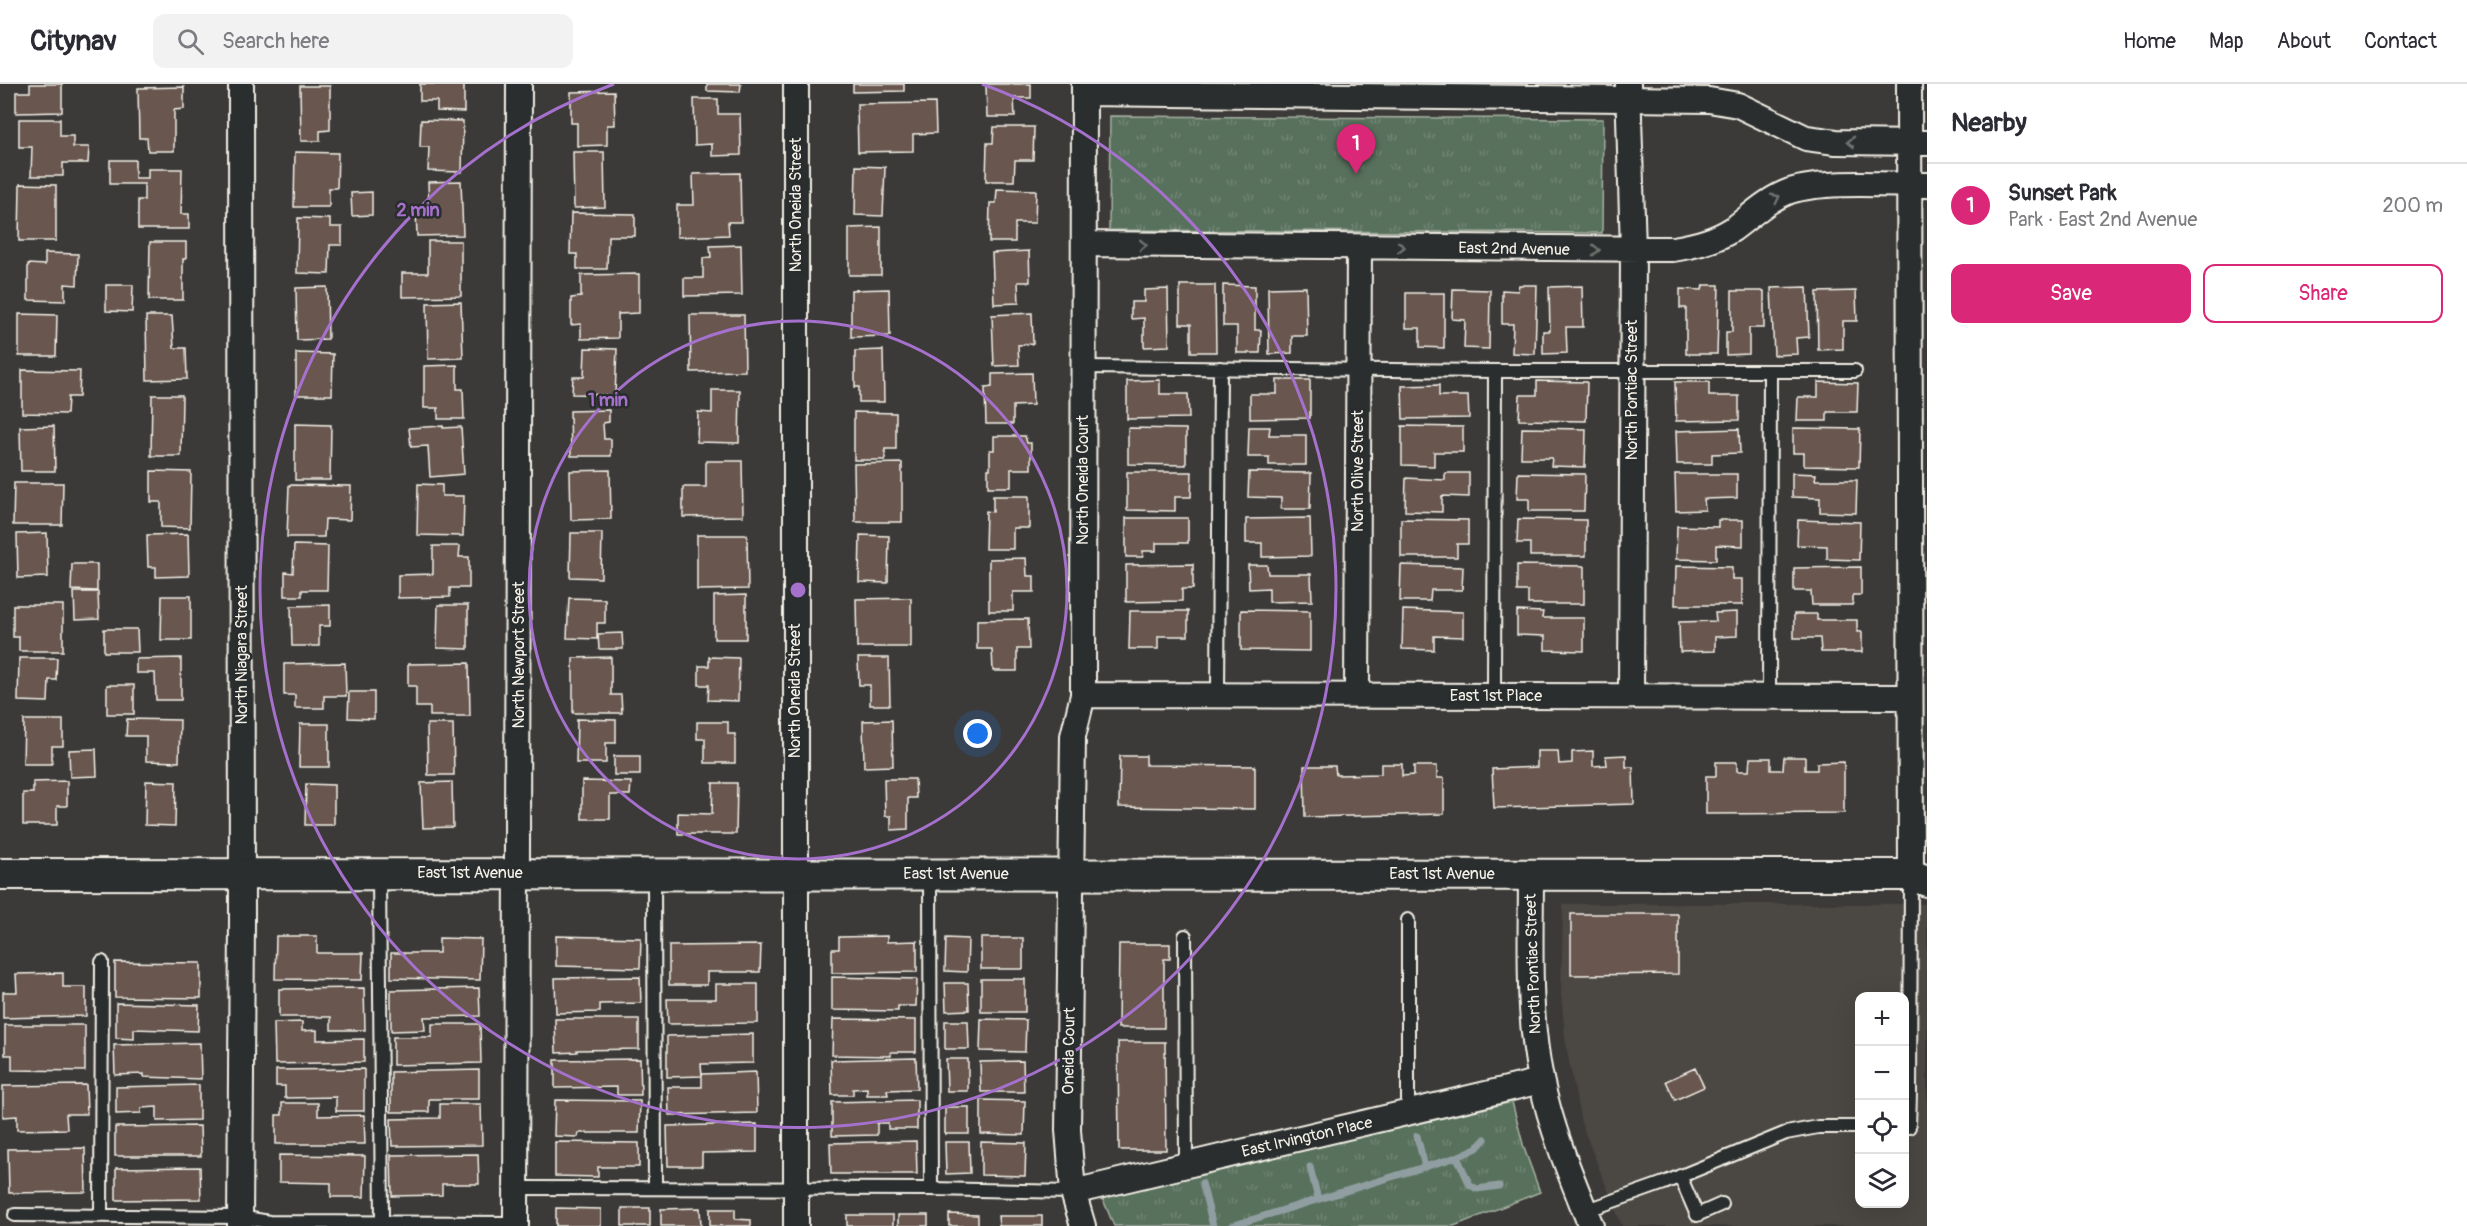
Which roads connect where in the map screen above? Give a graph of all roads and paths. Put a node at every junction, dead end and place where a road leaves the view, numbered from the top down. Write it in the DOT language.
graph roads {
  1 [pos="241,84"];
  2 [pos="519,84"];
  3 [pos="796,84"];
  4 [pos="1909,84"];
  5 [pos="1084,89"];
  6 [pos="1348,90"];
  7 [pos="1628,92"];
  8 [pos="1918,143"];
  9 [pos="1919,185"];
  10 [pos="1084,244"];
  11 [pos="1359,247"];
  12 [pos="1633,250"];
  13 [pos="1919,323"];
  14 [pos="1083,367"];
  15 [pos="1220,368"];
  16 [pos="1358,369"];
  17 [pos="1855,370"];
  18 [pos="1495,371"];
  19 [pos="1632,371"];
  20 [pos="1770,371"];
  21 [pos="1918,514"];
  22 [pos="1083,695"];
  23 [pos="1218,695"];
  24 [pos="1358,695"];
  25 [pos="1494,696"];
  26 [pos="1631,696"];
  27 [pos="1769,696"];
  28 [pos="1909,697"];
  29 [pos="242,873"];
  30 [pos="379,873"];
  31 [pos="518,873"];
  32 [pos="654,873"];
  33 [pos="795,873"];
  34 [pos="930,873"];
  35 [pos="1531,873"];
  36 [pos="0,874"];
  37 [pos="1922,874"];
  38 [pos="1071,875"];
  39 [pos="1408,920"];
  40 [pos="1185,936"];
  41 [pos="102,962"];
  42 [pos="1541,1082"];
  43 [pos="1408,1114"];
  44 [pos="1855,1127"];
  45 [pos="1909,1127"];
  46 [pos="1186,1165"];
  47 [pos="1680,1176"];
  48 [pos="517,1188"];
  49 [pos="655,1188"];
  50 [pos="794,1188"];
  51 [pos="931,1189"];
  52 [pos="1072,1192"];
  53 [pos="1722,1204"];
  54 [pos="15,1215"];
  55 [pos="101,1216"];
  56 [pos="1588,1218"];
  57 [pos="240,1221"];
  58 [pos="382,1221"];
  59 [pos="516,1225"];
  60 [pos="796,1226"];
  61 [pos="1083,1226"];
  1 -- 29 [label="street, North Niagara Street"];
  2 -- 31 [label="street, North Newport Street"];
  3 -- 33 [label="street, North Oneida Street"];
  4 -- 8 [label="street"];
  5 -- 6 [label="street"];
  5 -- 10 [label="street, North Oneida Court"];
  6 -- 7 [label="street"];
  8 -- 7 [label="street, one-way"];
  7 -- 12 [label="street, North Pontiac Street"];
  8 -- 9 [label="street"];
  12 -- 9 [label="street, East 2nd Avenue, one-way"];
  9 -- 13 [label="street"];
  10 -- 11 [label="street, East 2nd Avenue, one-way"];
  10 -- 14 [label="street, North Oneida Court"];
  11 -- 12 [label="street, East 2nd Avenue, one-way"];
  11 -- 16 [label="street, North Olive Street"];
  12 -- 19 [label="street, North Pontiac Street"];
  13 -- 21 [label="street"];
  14 -- 15 [label="lane"];
  14 -- 22 [label="street, North Oneida Court"];
  15 -- 16 [label="lane"];
  15 -- 23 [label="lane"];
  16 -- 18 [label="lane"];
  16 -- 24 [label="street, North Olive Street"];
  17 -- 20 [label="lane"];
  18 -- 19 [label="lane"];
  18 -- 25 [label="lane"];
  19 -- 20 [label="lane"];
  19 -- 26 [label="street, North Pontiac Street"];
  20 -- 27 [label="lane"];
  21 -- 28 [label="street"];
  22 -- 23 [label="street, East 1st Place"];
  22 -- 38 [label="street, North Oneida Court"];
  23 -- 24 [label="street, East 1st Place"];
  24 -- 25 [label="street, East 1st Place"];
  25 -- 26 [label="street, East 1st Place"];
  26 -- 27 [label="street, East 1st Place"];
  27 -- 28 [label="street, East 1st Place"];
  28 -- 37 [label="street"];
  29 -- 30 [label="street, East 1st Avenue"];
  29 -- 36 [label="street, East 1st Avenue"];
  29 -- 57 [label="street, North Niagara Street"];
  30 -- 31 [label="street, East 1st Avenue"];
  30 -- 58 [label="lane"];
  31 -- 32 [label="street, East 1st Avenue"];
  31 -- 48 [label="street, North Newport Street"];
  32 -- 33 [label="street, East 1st Avenue"];
  32 -- 49 [label="lane"];
  33 -- 34 [label="street, East 1st Avenue"];
  33 -- 50 [label="street, North Oneida Street"];
  34 -- 38 [label="street, East 1st Avenue"];
  34 -- 51 [label="lane"];
  35 -- 37 [label="street, East 1st Avenue"];
  35 -- 38 [label="street, East 1st Avenue"];
  35 -- 42 [label="street, North Pontiac Street"];
  37 -- 45 [label="lane"];
  38 -- 52 [label="street, Oneida Court"];
  39 -- 43 [label="lane"];
  40 -- 46 [label="lane"];
  41 -- 55 [label="lane"];
  42 -- 43 [label="street, East Irvington Place"];
  42 -- 56 [label="street, North Pontiac Street"];
  43 -- 46 [label="street, East Irvington Place"];
  44 -- 47 [label="lane"];
  46 -- 52 [label="street, East Irvington Place"];
  47 -- 53 [label="lane"];
  47 -- 56 [label="lane"];
  48 -- 49 [label="lane"];
  48 -- 59 [label="street, North Newport Street"];
  49 -- 50 [label="lane"];
  50 -- 51 [label="lane"];
  50 -- 60 [label="street, North Oneida Street"];
  51 -- 52 [label="lane"];
  52 -- 61 [label="street, Oneida Court"];
  54 -- 55 [label="lane"];
  55 -- 57 [label="lane"];
  57 -- 58 [label="lane"];
  58 -- 59 [label="lane"];
}
